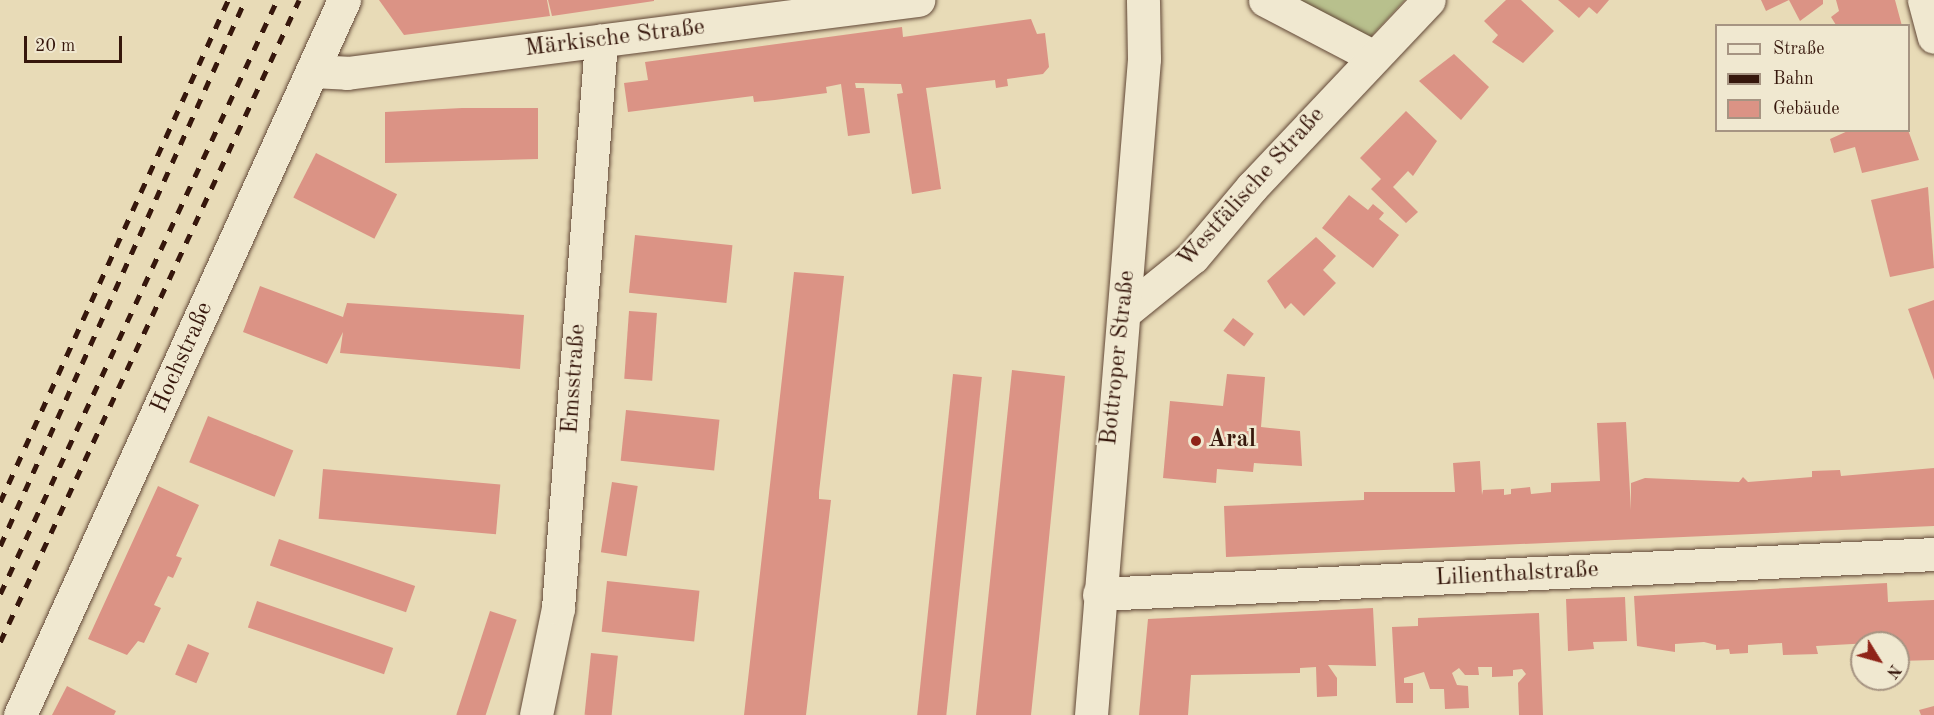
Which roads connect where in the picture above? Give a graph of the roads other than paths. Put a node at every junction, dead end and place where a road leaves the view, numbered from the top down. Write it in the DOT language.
graph roads {
  1 [pos="344,0"];
  2 [pos="918,0"];
  3 [pos="1143,0"];
  4 [pos="1265,0"];
  5 [pos="1429,0"];
  6 [pos="1924,0"];
  7 [pos="1934,38"];
  8 [pos="601,41"];
  9 [pos="1372,56"];
  10 [pos="312,71"];
  11 [pos="1125,312"];
  12 [pos="1934,554"];
  13 [pos="1100,594"];
  14 [pos="20,715"];
  15 [pos="536,715"];
  16 [pos="1091,715"];
  1 -- 10 [label="street, Hochstraße"];
  2 -- 8 [label="street, Märkische Straße"];
  3 -- 11 [label="street, Bottroper Straße"];
  4 -- 9 [label="street"];
  5 -- 9 [label="street, Westfälische Straße"];
  6 -- 7 [label="street"];
  8 -- 10 [label="street, Märkische Straße"];
  8 -- 15 [label="street, Emsstraße"];
  9 -- 11 [label="street, Westfälische Straße"];
  10 -- 14 [label="street, Hochstraße"];
  11 -- 13 [label="street, Bottroper Straße"];
  12 -- 13 [label="street, Lilienthalstraße"];
  13 -- 16 [label="street, Bottroper Straße"];
}
